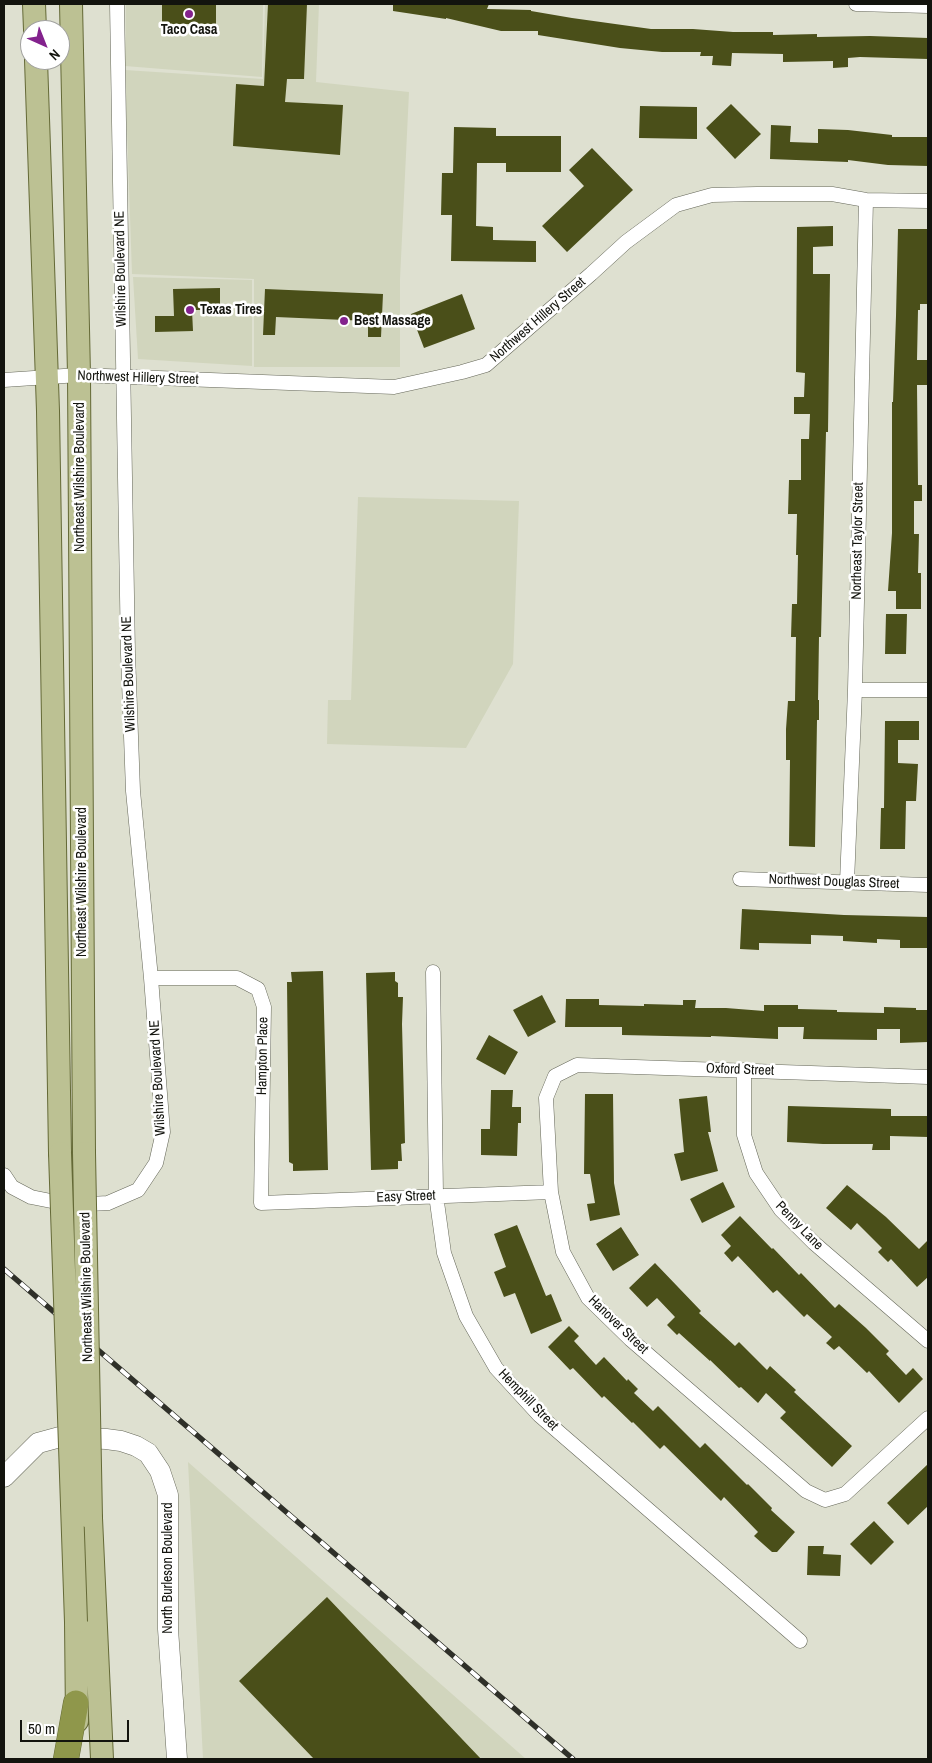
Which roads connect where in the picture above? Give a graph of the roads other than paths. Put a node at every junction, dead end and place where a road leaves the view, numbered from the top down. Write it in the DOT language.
graph roads {
  1 [pos="34,4"];
  2 [pos="71,4"];
  3 [pos="116,4"];
  4 [pos="856,4"];
  5 [pos="928,6"];
  6 [pos="35,20"];
  7 [pos="36,70"];
  8 [pos="866,200"];
  9 [pos="928,201"];
  10 [pos="79,375"];
  11 [pos="47,377"];
  12 [pos="122,377"];
  13 [pos="4,380"];
  14 [pos="855,690"];
  15 [pos="928,690"];
  16 [pos="740,879"];
  17 [pos="847,882"];
  18 [pos="928,885"];
  19 [pos="433,972"];
  20 [pos="151,978"];
  21 [pos="744,1070"];
  22 [pos="555,1076"];
  23 [pos="928,1077"];
  24 [pos="4,1175"];
  25 [pos="550,1192"];
  26 [pos="436,1195"];
  27 [pos="261,1203"];
  28 [pos="928,1341"];
  29 [pos="928,1418"];
  30 [pos="4,1477"];
  31 [pos="800,1641"];
  32 [pos="76,1703"];
  33 [pos="66,1759"];
  34 [pos="78,1759"];
  35 [pos="102,1759"];
  36 [pos="177,1759"];
  1 -- 6 [label="main road"];
  2 -- 10 [label="main road, Northeast Wilshire Boulevard"];
  3 -- 12 [label="street, Wilshire Boulevard NE"];
  4 -- 5 [label="street"];
  7 -- 11 [label="main road, Northeast Wilshire Boulevard"];
  8 -- 9 [label="street, Northwest Hillery Street"];
  8 -- 12 [label="street, Northwest Hillery Street"];
  8 -- 14 [label="street, Northeast Taylor Street"];
  10 -- 11 [label="street, Northwest Hillery Street"];
  10 -- 12 [label="street, Northwest Hillery Street"];
  10 -- 35 [label="main road, Northeast Wilshire Boulevard, bridge"];
  11 -- 13 [label="street, Northwest Hillery Street"];
  11 -- 32 [label="main road, Northeast Wilshire Boulevard, bridge"];
  12 -- 20 [label="street, Wilshire Boulevard NE"];
  14 -- 15 [label="street"];
  14 -- 17 [label="street, Northeast Taylor Street"];
  16 -- 17 [label="street, Northwest Douglas Street"];
  17 -- 18 [label="street, Northwest Douglas Street"];
  19 -- 26 [label="street, Hemphill Street"];
  20 -- 24 [label="street, Wilshire Boulevard NE"];
  20 -- 27 [label="street, Hampton Place"];
  21 -- 22 [label="street, Oxford Street"];
  21 -- 23 [label="street, Oxford Street"];
  21 -- 28 [label="street, Penny Lane"];
  22 -- 25 [label="street, Hanover Street"];
  25 -- 26 [label="street, Easy Street"];
  25 -- 29 [label="street, Hanover Street"];
  26 -- 27 [label="street, Easy Street"];
  26 -- 31 [label="street, Hemphill Street"];
  30 -- 36 [label="main road, North Burleson Boulevard"];
  32 -- 33 [label="highway"];
  32 -- 34 [label="main road, Northeast Wilshire Boulevard"];
}
